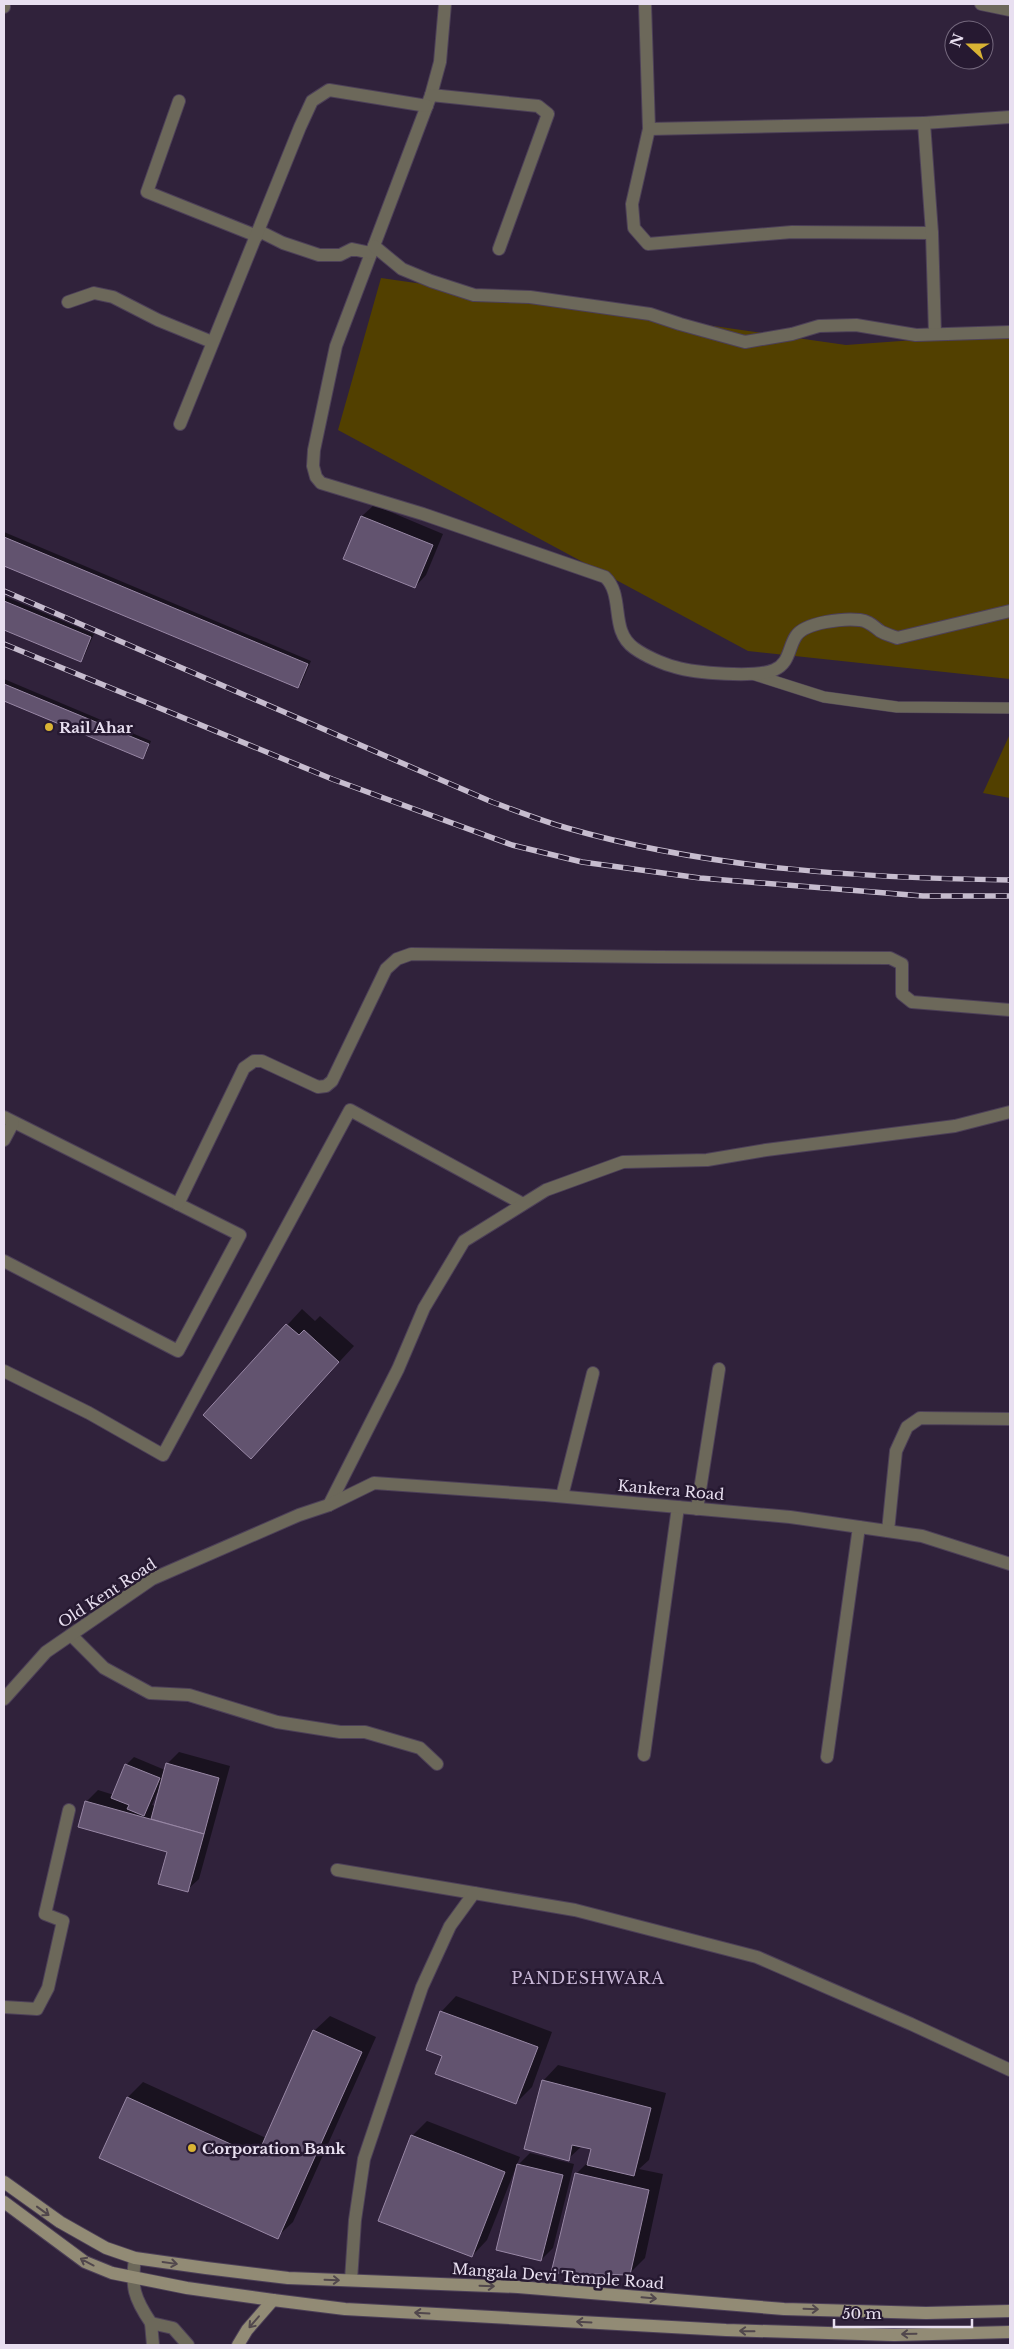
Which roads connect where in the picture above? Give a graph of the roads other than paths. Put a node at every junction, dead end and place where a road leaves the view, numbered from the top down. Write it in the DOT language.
graph roads {
  1 [pos="445,4"];
  2 [pos="646,4"];
  3 [pos="981,4"];
  4 [pos="1010,10"];
  5 [pos="429,100"];
  6 [pos="178,101"];
  7 [pos="1010,117"];
  8 [pos="924,123"];
  9 [pos="649,130"];
  10 [pos="258,233"];
  11 [pos="932,233"];
  12 [pos="372,249"];
  13 [pos="499,249"];
  14 [pos="68,302"];
  15 [pos="1010,332"];
  16 [pos="935,334"];
  17 [pos="212,342"];
  18 [pos="180,424"];
  19 [pos="1010,611"];
  20 [pos="752,674"];
  21 [pos="1010,708"];
  22 [pos="1010,1010"];
  23 [pos="1010,1112"];
  24 [pos="8,1120"];
  25 [pos="4,1140"];
  26 [pos="178,1204"];
  27 [pos="523,1204"];
  28 [pos="4,1261"];
  29 [pos="719,1369"];
  30 [pos="4,1371"];
  31 [pos="593,1373"];
  32 [pos="1010,1419"];
  33 [pos="562,1496"];
  34 [pos="329,1505"];
  35 [pos="678,1507"];
  36 [pos="696,1510"];
  37 [pos="859,1527"];
  38 [pos="888,1531"];
  39 [pos="1010,1564"];
  40 [pos="71,1635"];
  41 [pos="4,1699"];
  42 [pos="644,1755"];
  43 [pos="827,1757"];
  44 [pos="437,1764"];
  45 [pos="69,1810"];
  46 [pos="337,1870"];
  47 [pos="474,1893"];
  48 [pos="4,2007"];
  49 [pos="1010,2070"];
  50 [pos="4,2182"];
  51 [pos="4,2202"];
  52 [pos="135,2258"];
  53 [pos="132,2278"];
  54 [pos="351,2280"];
  55 [pos="273,2300"];
  56 [pos="1010,2311"];
  57 [pos="152,2323"];
  58 [pos="1010,2332"];
  59 [pos="153,2345"];
  60 [pos="188,2345"];
  61 [pos="238,2345"];
  1 -- 5 [label="street"];
  2 -- 9 [label="street"];
  3 -- 4 [label="street"];
  5 -- 10 [label="street"];
  5 -- 12 [label="street"];
  5 -- 13 [label="street"];
  6 -- 10 [label="street"];
  7 -- 8 [label="street"];
  8 -- 9 [label="street"];
  8 -- 11 [label="street"];
  9 -- 11 [label="street"];
  10 -- 12 [label="street"];
  10 -- 17 [label="street"];
  11 -- 16 [label="street"];
  12 -- 16 [label="street"];
  12 -- 20 [label="street"];
  14 -- 17 [label="street"];
  15 -- 16 [label="street"];
  17 -- 18 [label="street"];
  19 -- 20 [label="street"];
  20 -- 21 [label="lane"];
  22 -- 26 [label="street"];
  23 -- 27 [label="street"];
  24 -- 25 [label="street"];
  24 -- 26 [label="street"];
  26 -- 28 [label="street"];
  27 -- 30 [label="street"];
  27 -- 34 [label="street"];
  29 -- 36 [label="street"];
  31 -- 33 [label="street"];
  32 -- 38 [label="street"];
  33 -- 34 [label="street, Kankera Road"];
  33 -- 35 [label="street, Kankera Road"];
  34 -- 40 [label="street, Old Kent Road"];
  35 -- 36 [label="street, Kankera Road"];
  35 -- 42 [label="street"];
  36 -- 37 [label="street, Kankera Road"];
  37 -- 38 [label="street, Kankera Road"];
  37 -- 43 [label="street"];
  38 -- 39 [label="street, Kankera Road"];
  40 -- 41 [label="street, Old Kent Road"];
  40 -- 44 [label="street"];
  45 -- 48 [label="street"];
  46 -- 47 [label="street"];
  47 -- 49 [label="street"];
  47 -- 54 [label="street"];
  50 -- 52 [label="main road, Mangala Devi Temple Road, one-way"];
  53 -- 51 [label="main road, one-way"];
  52 -- 53 [label="street"];
  52 -- 54 [label="main road, Mangala Devi Temple Road, one-way"];
  53 -- 55 [label="main road"];
  53 -- 57 [label="street"];
  54 -- 56 [label="main road, Mangala Devi Temple Road, one-way"];
  58 -- 55 [label="main road, one-way"];
  55 -- 61 [label="main road, one-way"];
  57 -- 59 [label="street"];
  57 -- 60 [label="street"];
}
